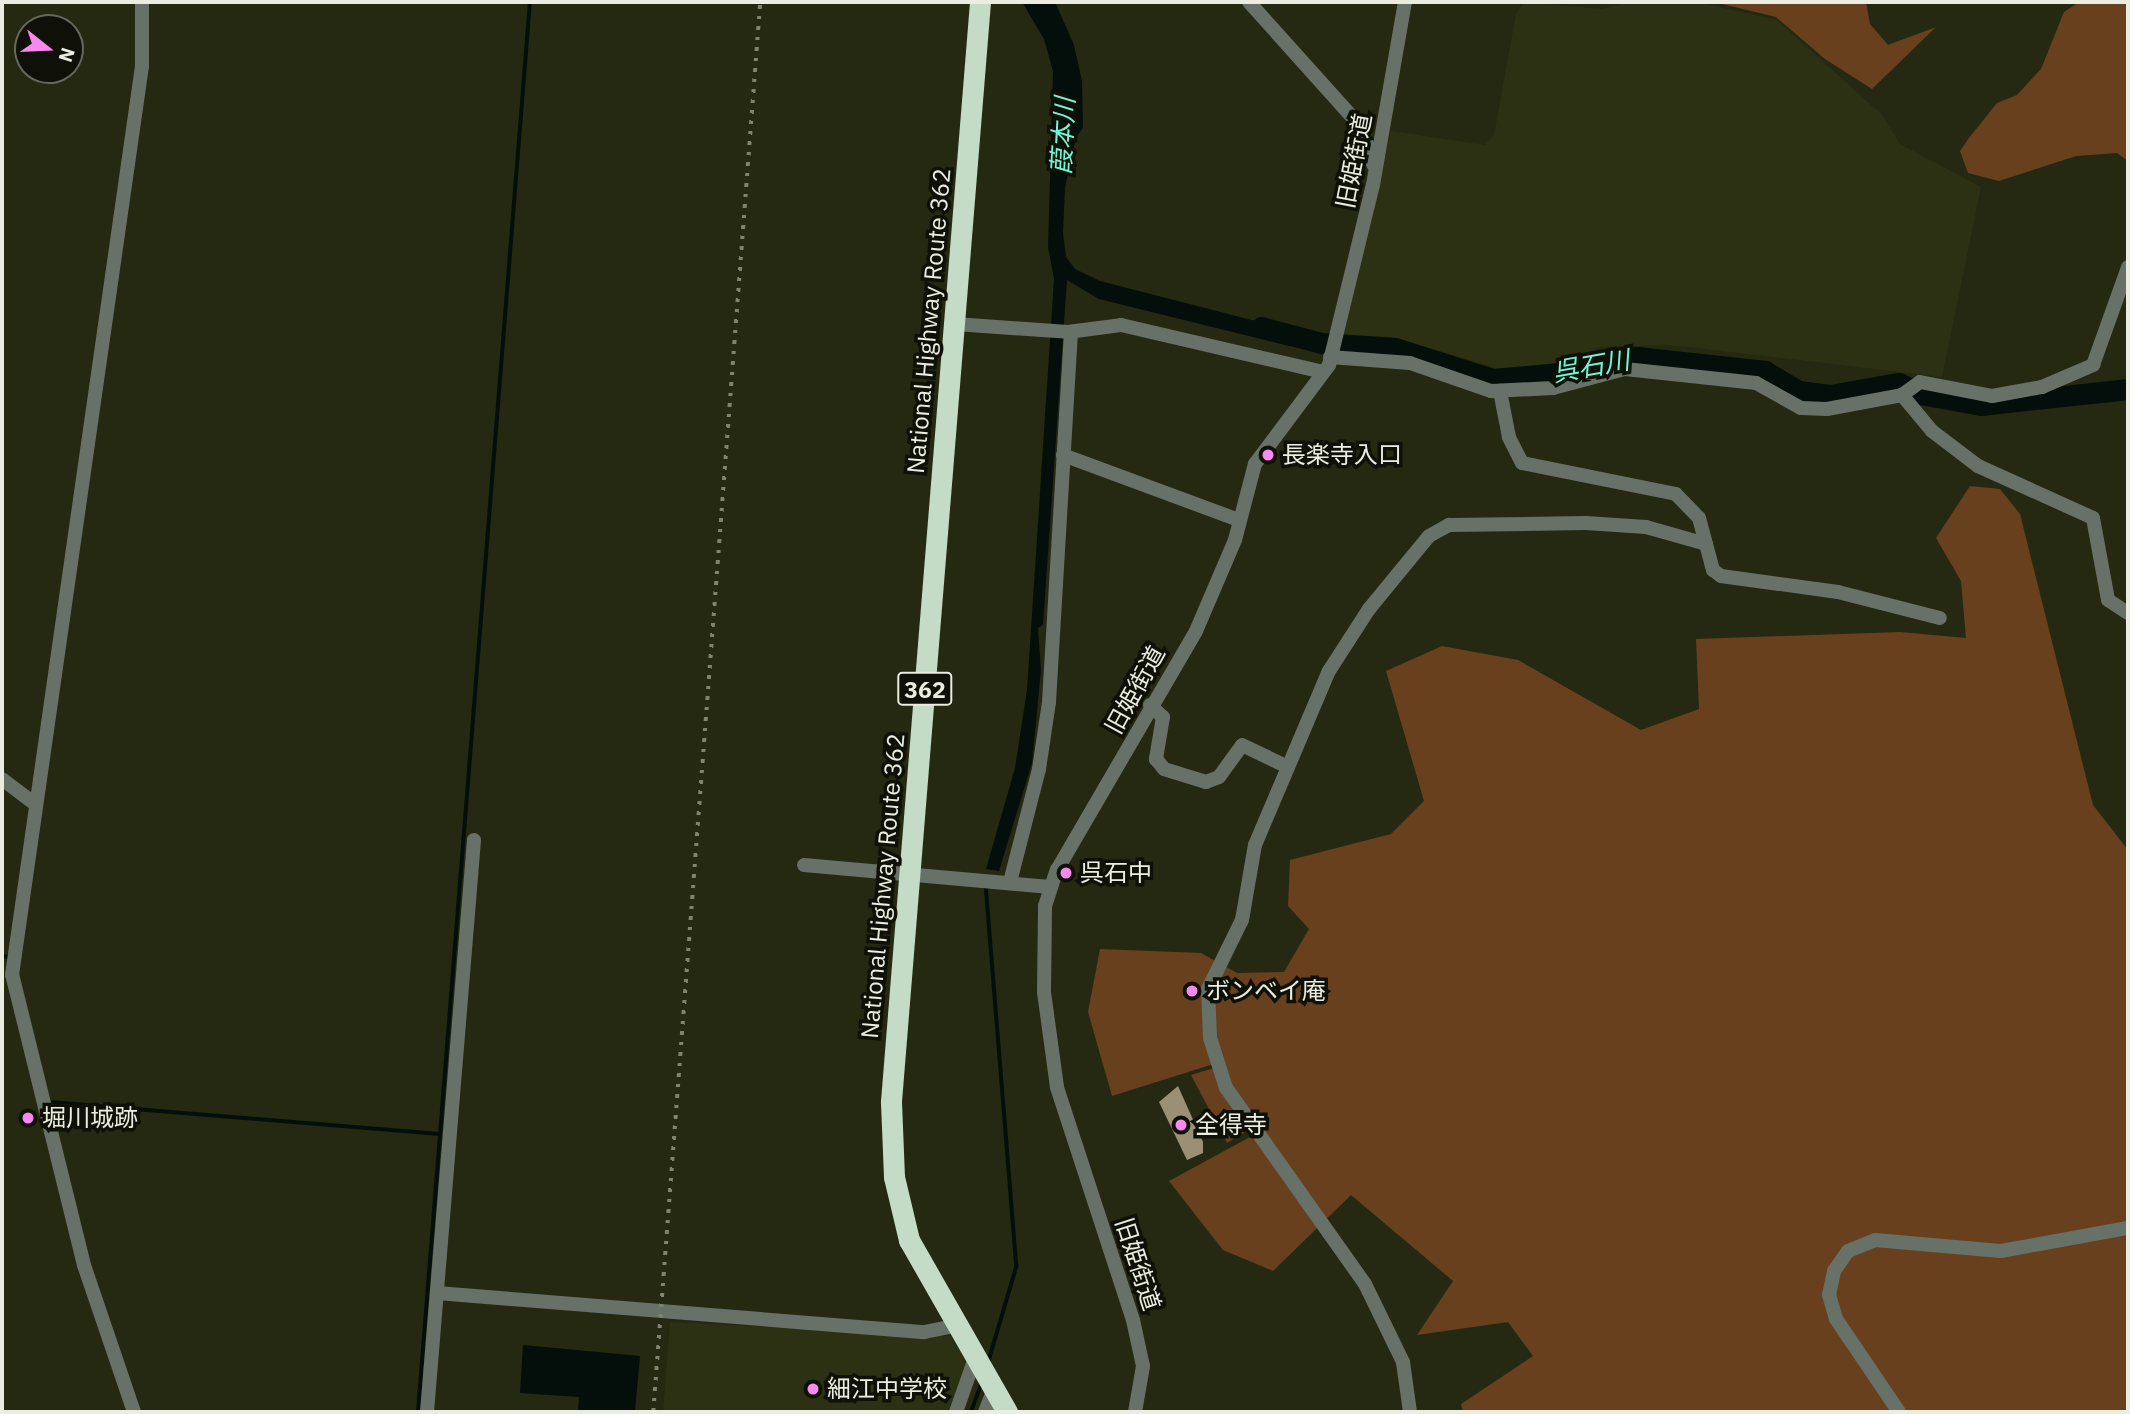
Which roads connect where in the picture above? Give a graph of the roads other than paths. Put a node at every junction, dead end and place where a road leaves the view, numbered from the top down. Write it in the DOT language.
graph roads {
  1 [pos="142,2"];
  2 [pos="980,2"];
  3 [pos="1249,2"];
  4 [pos="1405,2"];
  5 [pos="1373,165"];
  6 [pos="2128,267"];
  7 [pos="955,324"];
  8 [pos="1070,332"];
  9 [pos="1331,354"];
  10 [pos="1323,372"];
  11 [pos="1500,391"];
  12 [pos="1903,394"];
  13 [pos="1063,455"];
  14 [pos="1240,520"];
  15 [pos="1706,544"];
  16 [pos="2128,613"];
  17 [pos="1940,618"];
  18 [pos="1150,705"];
  19 [pos="1288,767"];
  20 [pos="2,779"];
  21 [pos="34,803"];
  22 [pos="474,840"];
  23 [pos="804,865"];
  24 [pos="910,873"];
  25 [pos="1007,881"];
  26 [pos="1050,887"];
  27 [pos="2128,1228"];
  28 [pos="437,1293"];
  29 [pos="956,1326"];
  30 [pos="975,1358"];
  31 [pos="994,1389"];
  32 [pos="134,1412"];
  33 [pos="427,1412"];
  34 [pos="956,1412"];
  35 [pos="985,1412"];
  36 [pos="1007,1412"];
  37 [pos="1135,1412"];
  38 [pos="1410,1412"];
  39 [pos="1899,1412"];
  1 -- 21 [label="street"];
  2 -- 7 [label="highway, National Highway Route 362 / 362"];
  3 -- 5 [label="street"];
  4 -- 5 [label="street, 旧姫街道"];
  5 -- 9 [label="street, 旧姫街道"];
  6 -- 12 [label="street"];
  7 -- 8 [label="street"];
  7 -- 24 [label="highway, National Highway Route 362 / 362"];
  8 -- 10 [label="street"];
  8 -- 13 [label="street"];
  9 -- 10 [label="street, 旧姫街道"];
  9 -- 11 [label="street"];
  10 -- 14 [label="street, 旧姫街道"];
  11 -- 12 [label="street"];
  11 -- 15 [label="street"];
  12 -- 16 [label="street"];
  13 -- 14 [label="street"];
  13 -- 25 [label="street"];
  14 -- 18 [label="street, 旧姫街道"];
  15 -- 17 [label="street"];
  15 -- 19 [label="street"];
  18 -- 19 [label="street"];
  18 -- 26 [label="street, 旧姫街道"];
  19 -- 38 [label="street"];
  20 -- 21 [label="street"];
  21 -- 32 [label="street"];
  22 -- 28 [label="street"];
  23 -- 24 [label="street"];
  24 -- 25 [label="street"];
  24 -- 29 [label="highway, National Highway Route 362 / 362"];
  25 -- 26 [label="street"];
  26 -- 37 [label="street, 旧姫街道"];
  27 -- 39 [label="street"];
  28 -- 29 [label="street"];
  28 -- 33 [label="street"];
  29 -- 30 [label="highway, National Highway Route 362 / 362"];
  30 -- 31 [label="highway, National Highway Route 362 / 362"];
  30 -- 34 [label="street"];
  31 -- 35 [label="street"];
  31 -- 36 [label="highway, National Highway Route 362 / 362"];
}
